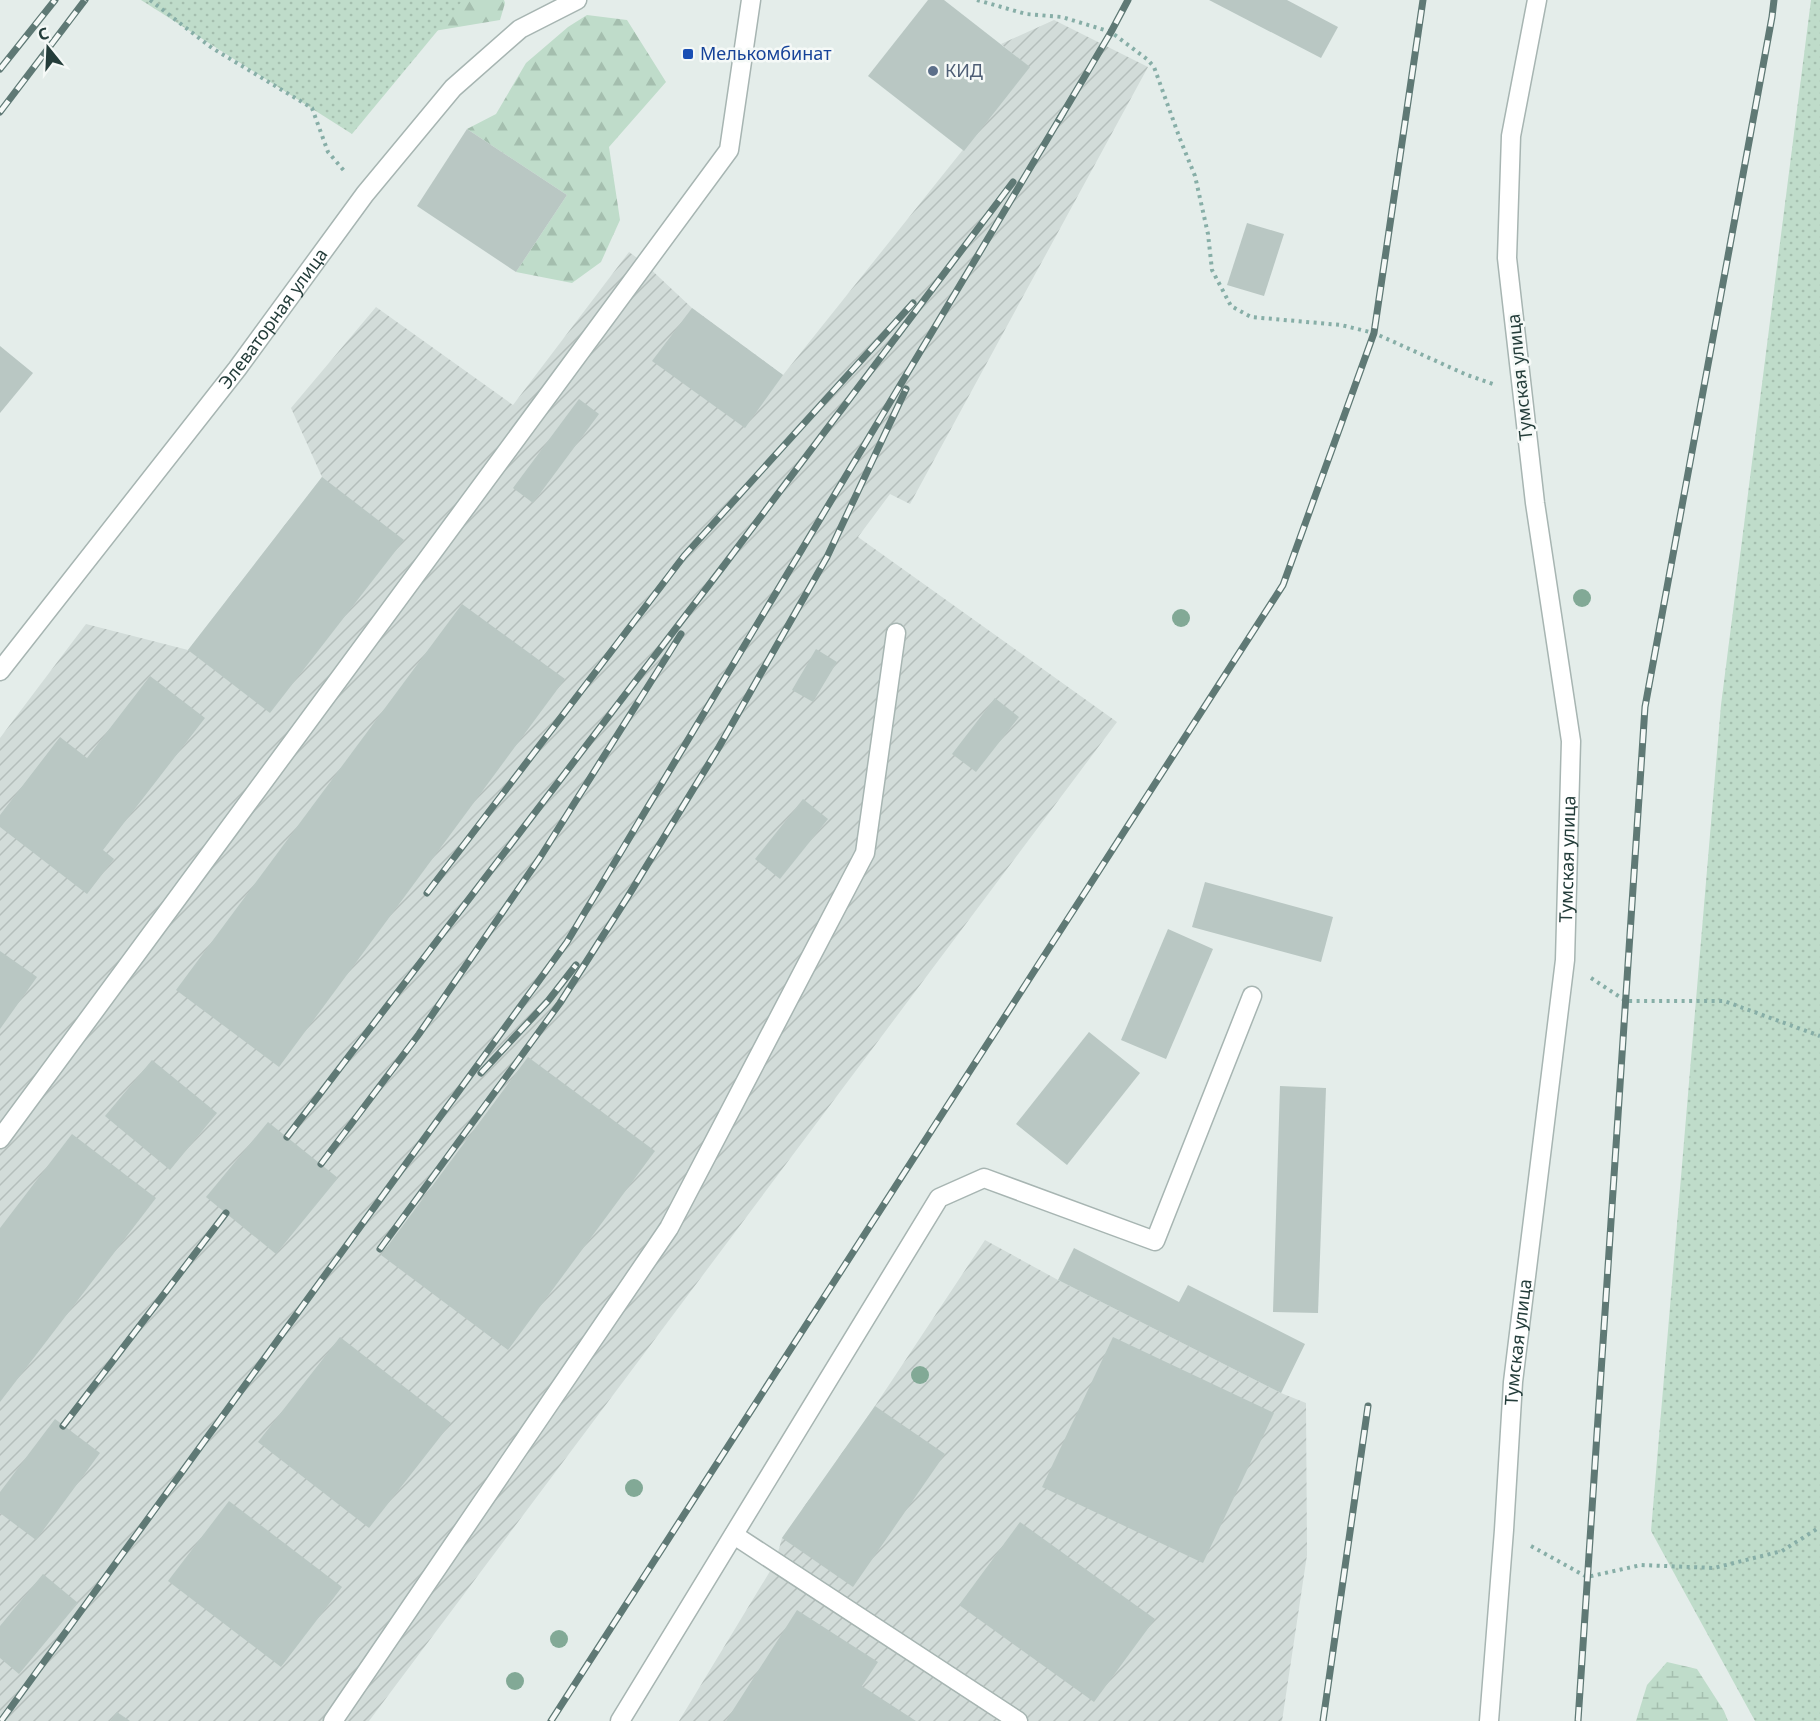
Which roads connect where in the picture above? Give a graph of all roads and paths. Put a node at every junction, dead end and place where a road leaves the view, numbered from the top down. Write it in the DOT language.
graph roads {
  1 [pos="150,0"];
  2 [pos="577,0"];
  3 [pos="751,0"];
  4 [pos="977,0"];
  5 [pos="1538,0"];
  6 [pos="365,194"];
  7 [pos="1522,394"];
  8 [pos="896,633"];
  9 [pos="0,671"];
  10 [pos="1565,960"];
  11 [pos="1252,996"];
  12 [pos="1820,1036"];
  13 [pos="0,1139"];
  14 [pos="1820,1526"];
  15 [pos="1504,1530"];
  16 [pos="734,1535"];
  17 [pos="333,1721"];
  18 [pos="620,1721"];
  19 [pos="1018,1721"];
  20 [pos="1489,1721"];
  1 -- 6 [label="path"];
  2 -- 6 [label="street, Элеваторная улица"];
  3 -- 13 [label="street"];
  4 -- 7 [label="path"];
  5 -- 7 [label="street, Тумская улица"];
  6 -- 9 [label="street, Элеваторная улица"];
  7 -- 10 [label="street, Тумская улица"];
  8 -- 17 [label="street"];
  10 -- 12 [label="path"];
  10 -- 15 [label="street, Тумская улица"];
  11 -- 16 [label="street"];
  14 -- 15 [label="path"];
  15 -- 20 [label="street, Тумская улица"];
  16 -- 18 [label="street"];
  16 -- 19 [label="street"];
}
